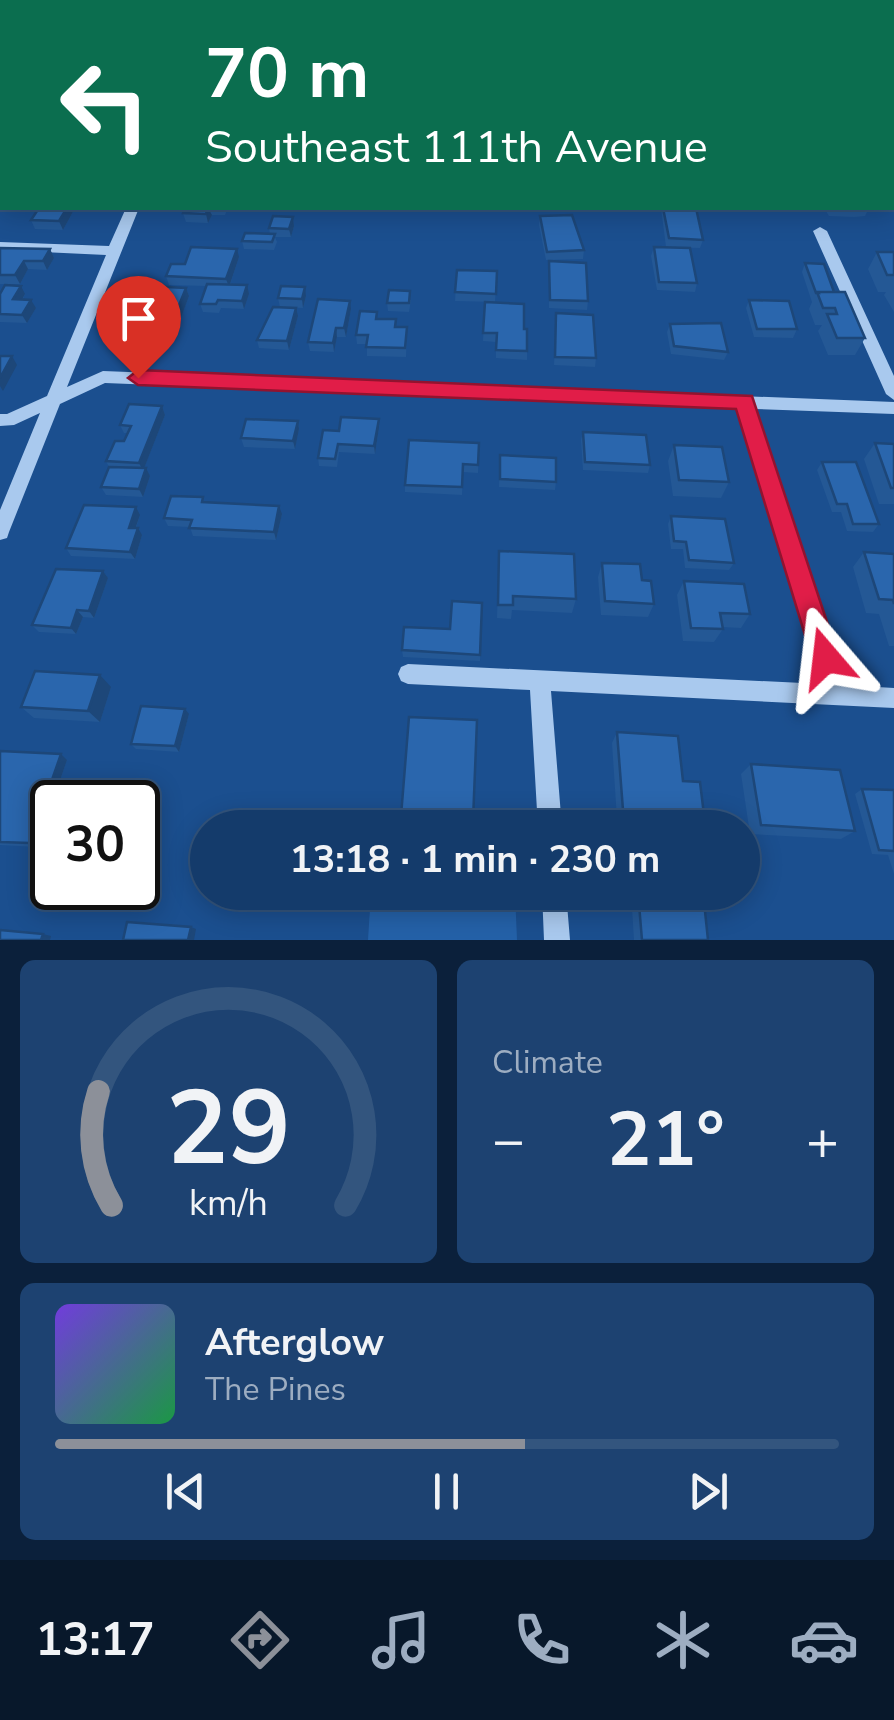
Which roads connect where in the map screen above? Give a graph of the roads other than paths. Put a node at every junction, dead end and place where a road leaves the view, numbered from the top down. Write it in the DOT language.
graph roads {
  1 [pos="131,210"];
  2 [pos="820,231"];
  3 [pos="0,246"];
  4 [pos="114,250"];
  5 [pos="894,394"];
  6 [pos="56,399"];
  7 [pos="744,402"];
  8 [pos="894,408"];
  9 [pos="0,420"];
  10 [pos="8,494"];
  11 [pos="0,532"];
  12 [pos="408,674"];
  13 [pos="540,681"];
  14 [pos="838,695"];
  15 [pos="894,698"];
  16 [pos="549,810"];
  17 [pos="555,910"];
  18 [pos="557,940"];
  1 -- 4 [label="street"];
  2 -- 5 [label="street"];
  3 -- 4 [label="street"];
  4 -- 6 [label="street"];
  6 -- 7 [label="street"];
  6 -- 9 [label="street"];
  6 -- 10 [label="street"];
  7 -- 8 [label="street"];
  7 -- 14 [label="street"];
  10 -- 11 [label="street"];
  12 -- 13 [label="street"];
  13 -- 14 [label="street"];
  13 -- 16 [label="street"];
  14 -- 15 [label="street"];
  17 -- 18 [label="street"];
}
